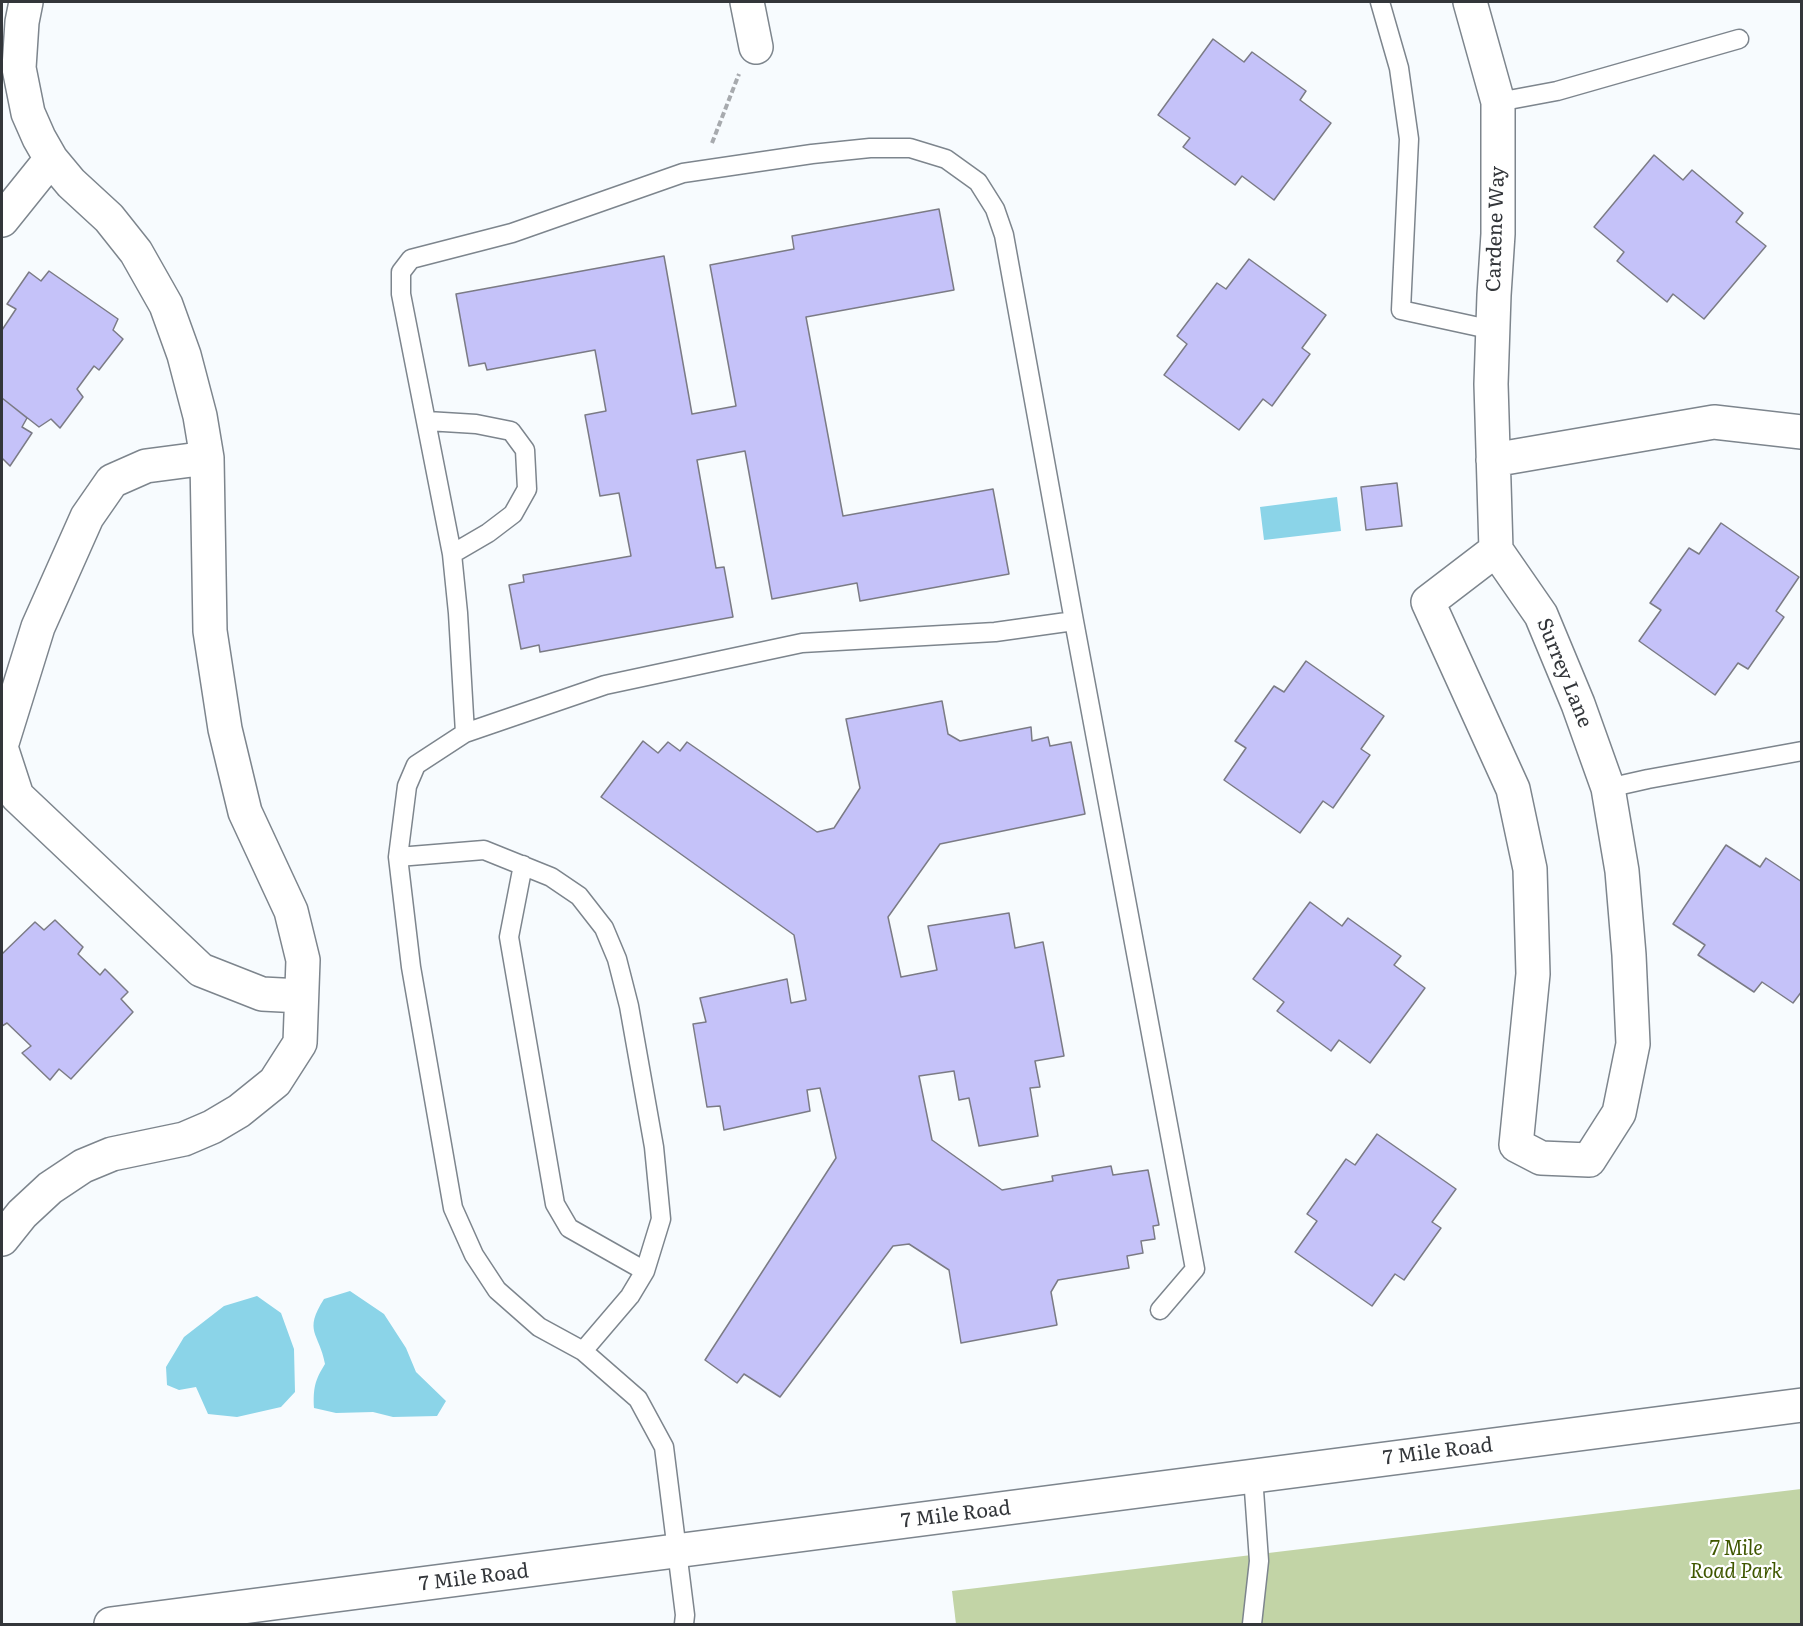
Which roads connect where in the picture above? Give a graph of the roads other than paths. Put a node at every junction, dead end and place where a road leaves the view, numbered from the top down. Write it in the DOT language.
graph roads {
  1 [pos="26,2"];
  2 [pos="747,2"];
  3 [pos="1380,2"];
  4 [pos="1470,2"];
  5 [pos="1739,39"];
  6 [pos="755,42"];
  7 [pos="1498,102"];
  8 [pos="51,159"];
  9 [pos="2,220"];
  10 [pos="1493,330"];
  11 [pos="427,421"];
  12 [pos="1802,432"];
  13 [pos="207,458"];
  14 [pos="1493,460"];
  15 [pos="1496,550"];
  16 [pos="452,554"];
  17 [pos="1074,621"];
  18 [pos="465,732"];
  19 [pos="2,743"];
  20 [pos="2,750"];
  21 [pos="1802,751"];
  22 [pos="1608,788"];
  23 [pos="398,857"];
  24 [pos="523,865"];
  25 [pos="301,996"];
  26 [pos="12,1210"];
  27 [pos="2,1239"];
  28 [pos="645,1271"];
  29 [pos="1160,1310"];
  30 [pos="583,1351"];
  31 [pos="1802,1405"];
  32 [pos="1253,1476"];
  33 [pos="678,1551"];
  34 [pos="111,1624"];
  35 [pos="684,1624"];
  36 [pos="1252,1624"];
  1 -- 8 [label="street"];
  2 -- 6 [label="street"];
  3 -- 10 [label="lane"];
  4 -- 7 [label="street, Cardene Way"];
  5 -- 7 [label="lane"];
  7 -- 10 [label="street, Cardene Way"];
  8 -- 9 [label="street"];
  8 -- 13 [label="street"];
  10 -- 14 [label="street, Cardene Way"];
  11 -- 16 [label="lane"];
  11 -- 16 [label="lane"];
  11 -- 17 [label="lane"];
  12 -- 14 [label="street"];
  13 -- 19 [label="street"];
  13 -- 25 [label="street"];
  14 -- 15 [label="street"];
  15 -- 22 [label="street, Surrey Lane"];
  15 -- 22 [label="street, Surrey Lane"];
  16 -- 18 [label="lane"];
  17 -- 18 [label="lane"];
  17 -- 29 [label="lane"];
  18 -- 23 [label="lane"];
  20 -- 25 [label="street"];
  21 -- 22 [label="lane"];
  23 -- 24 [label="lane"];
  23 -- 30 [label="lane"];
  24 -- 28 [label="lane"];
  24 -- 28 [label="lane"];
  25 -- 26 [label="street"];
  26 -- 27 [label="street"];
  28 -- 30 [label="lane"];
  30 -- 33 [label="lane"];
  31 -- 32 [label="street, 7 Mile Road"];
  32 -- 33 [label="street, 7 Mile Road"];
  32 -- 36 [label="lane"];
  33 -- 34 [label="street, 7 Mile Road"];
  33 -- 35 [label="lane"];
}
